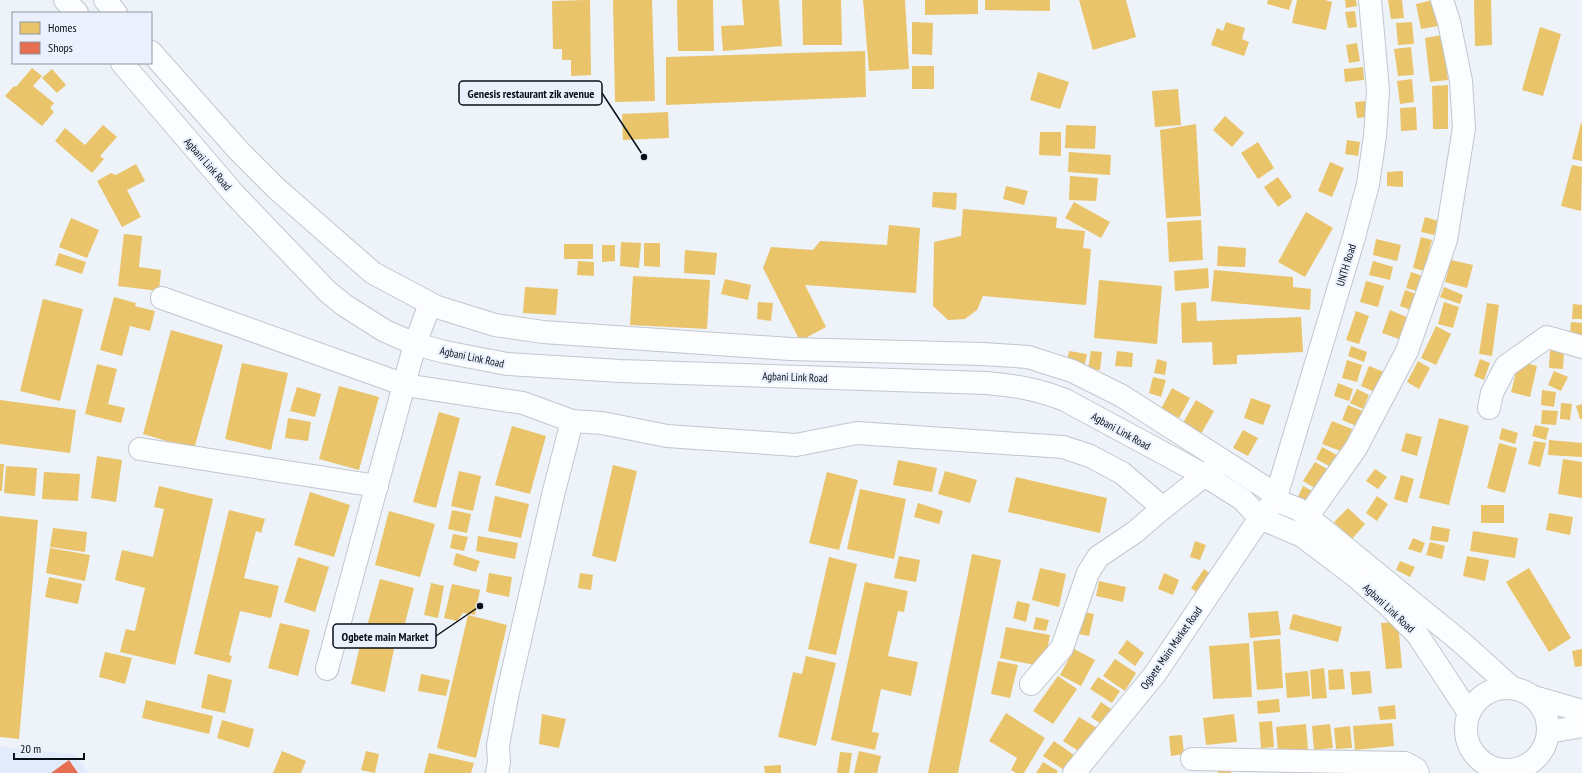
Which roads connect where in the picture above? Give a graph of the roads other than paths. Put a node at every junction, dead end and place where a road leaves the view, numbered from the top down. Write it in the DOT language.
graph roads {
  1 [pos="65,0"];
  2 [pos="105,0"];
  3 [pos="1370,0"];
  4 [pos="1442,0"];
  5 [pos="76,12"];
  6 [pos="115,12"];
  7 [pos="152,53"];
  8 [pos="123,64"];
  9 [pos="162,298"];
  10 [pos="430,304"];
  11 [pos="415,344"];
  12 [pos="1582,347"];
  13 [pos="405,385"];
  14 [pos="1489,408"];
  15 [pos="572,421"];
  16 [pos="140,448"];
  17 [pos="1223,460"];
  18 [pos="1204,475"];
  19 [pos="377,486"];
  20 [pos="1275,500"];
  21 [pos="1163,508"];
  22 [pos="1308,516"];
  23 [pos="1260,518"];
  24 [pos="327,669"];
  25 [pos="1031,684"];
  26 [pos="1512,688"];
  27 [pos="1534,697"];
  28 [pos="1582,711"];
  29 [pos="1469,713"];
  30 [pos="1582,726"];
  31 [pos="1549,732"];
  32 [pos="1192,759"];
  33 [pos="1535,767"];
  34 [pos="1483,768"];
  35 [pos="497,773"];
  36 [pos="1074,773"];
  37 [pos="1418,773"];
  1 -- 5 [label="street"];
  2 -- 6 [label="street"];
  3 -- 20 [label="street, UNTH Road"];
  4 -- 22 [label="street"];
  7 -- 10 [label="street, Agbani Link Road"];
  8 -- 11 [label="street, Agbani Link Road"];
  9 -- 13 [label="street"];
  10 -- 11 [label="street"];
  10 -- 17 [label="street, Agbani Link Road"];
  11 -- 13 [label="street"];
  11 -- 18 [label="street, Agbani Link Road"];
  12 -- 14 [label="street"];
  13 -- 15 [label="street"];
  13 -- 19 [label="street"];
  15 -- 21 [label="street"];
  15 -- 35 [label="street"];
  16 -- 19 [label="street"];
  17 -- 18 [label="street"];
  17 -- 20 [label="street, Agbani Link Road"];
  18 -- 21 [label="street"];
  18 -- 23 [label="street, Agbani Link Road"];
  19 -- 24 [label="street"];
  20 -- 22 [label="street, Agbani Link Road"];
  20 -- 23 [label="street, UNTH Road"];
  21 -- 25 [label="street"];
  22 -- 26 [label="street, Agbani Link Road"];
  23 -- 29 [label="street, Agbani Link Road"];
  23 -- 36 [label="street, Ogbete Main Market Road"];
  26 -- 27 [label="street"];
  26 -- 29 [label="street"];
  27 -- 28 [label="street"];
  27 -- 31 [label="street"];
  29 -- 34 [label="street"];
  30 -- 31 [label="street"];
  31 -- 33 [label="street"];
  32 -- 37 [label="street"];
  33 -- 34 [label="street"];
}
